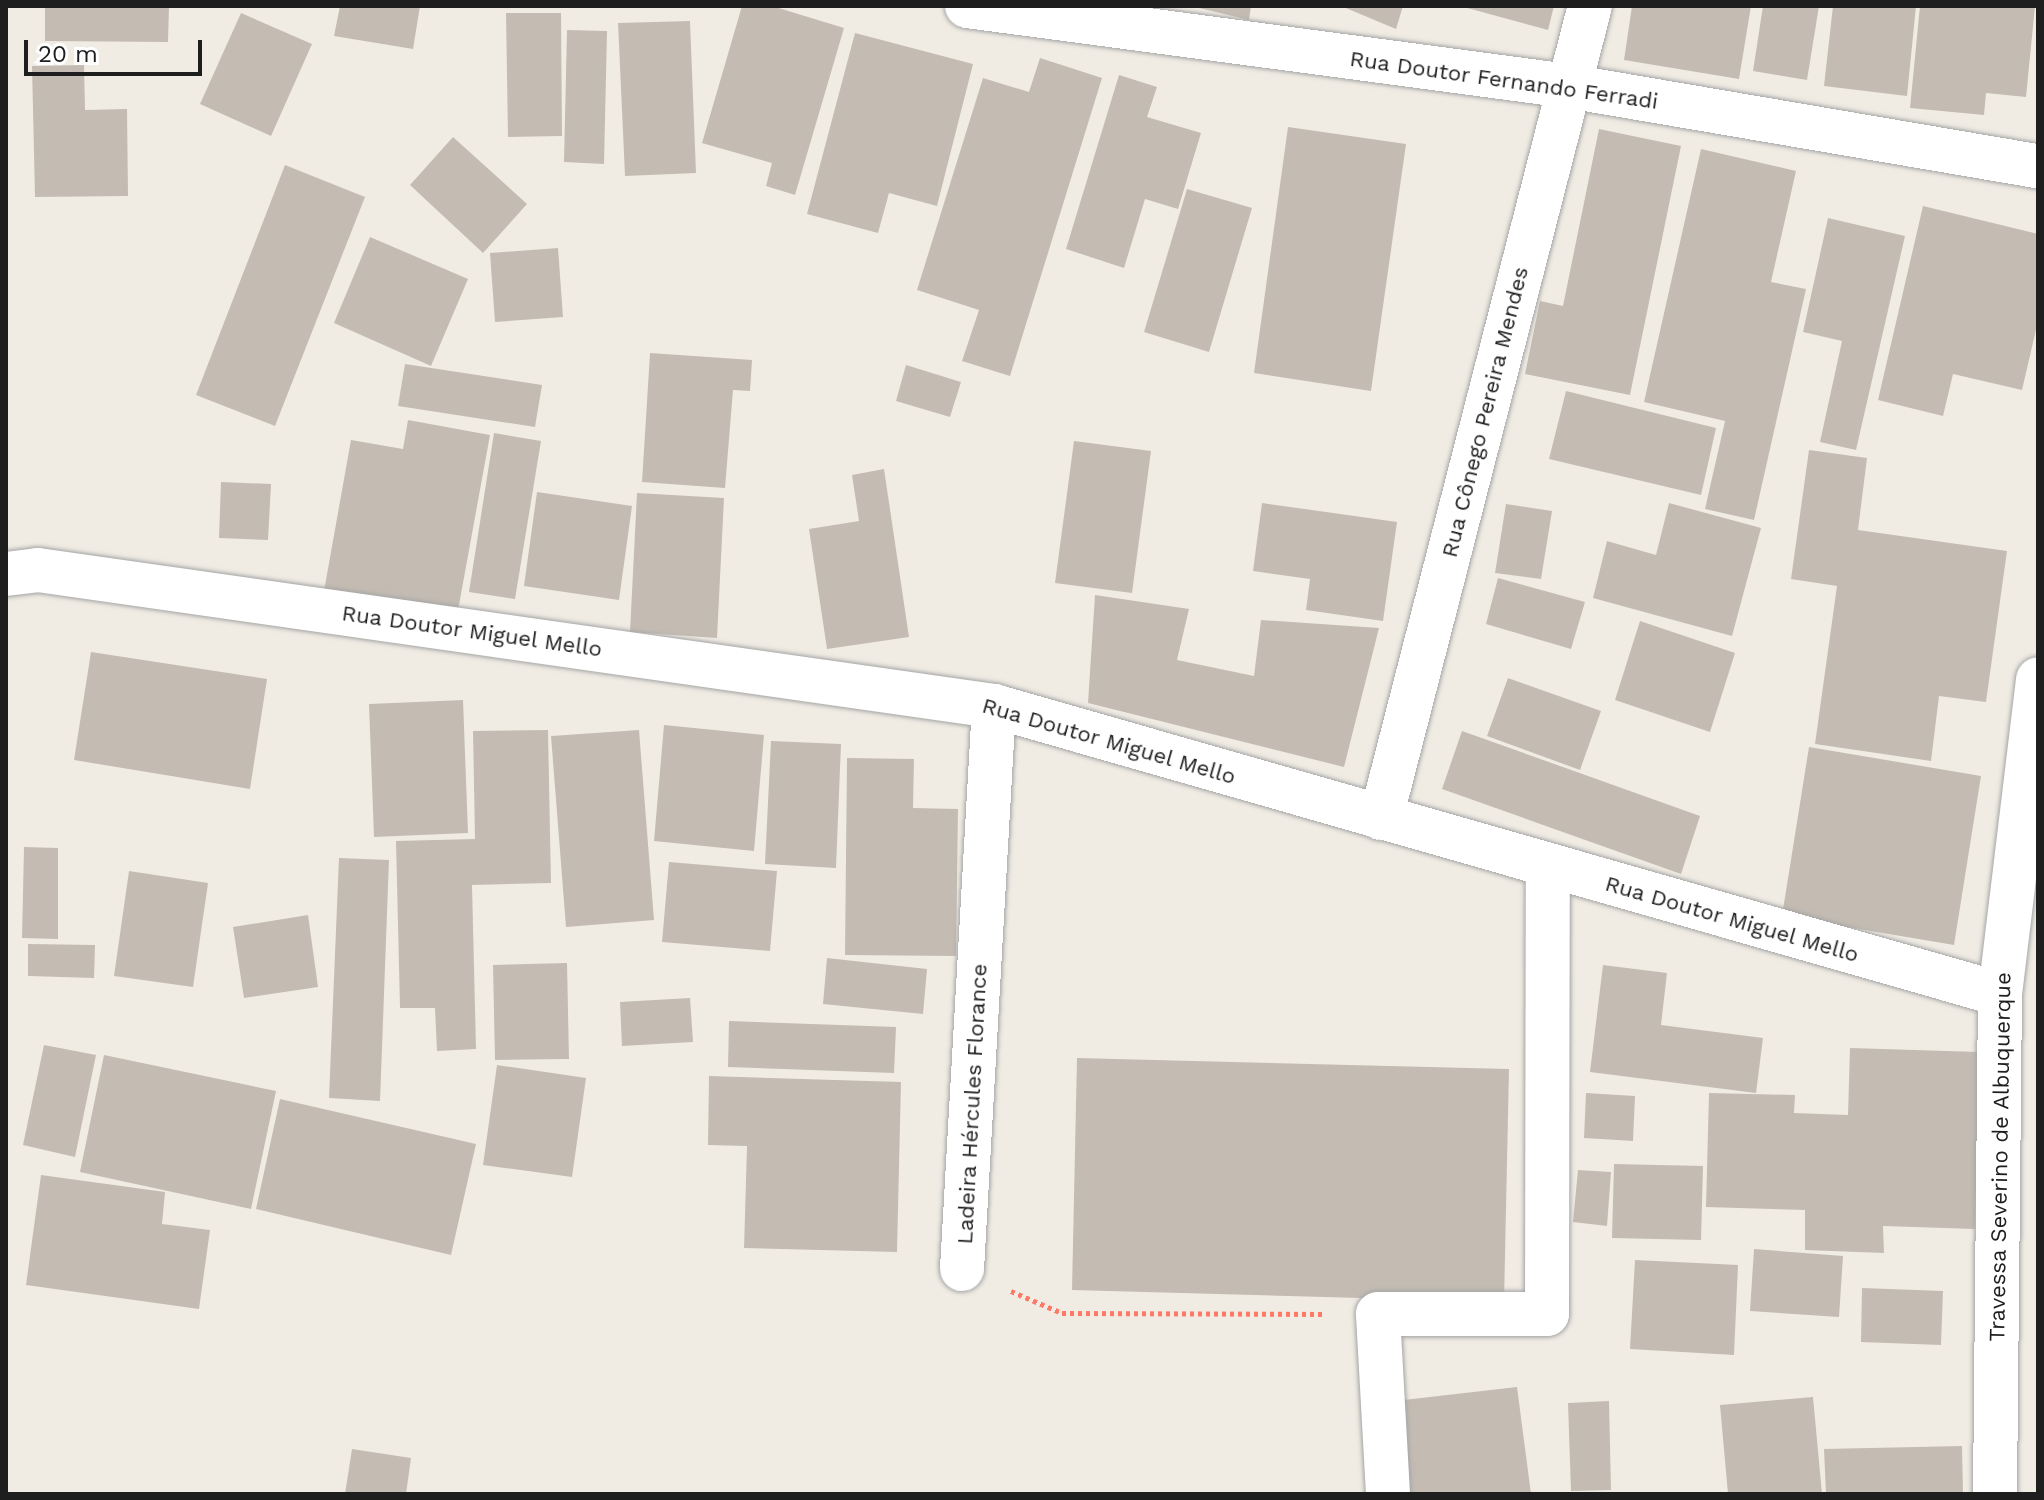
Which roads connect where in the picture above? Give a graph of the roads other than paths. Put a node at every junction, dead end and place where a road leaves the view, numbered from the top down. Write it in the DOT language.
graph roads {
  1 [pos="967,6"];
  2 [pos="1590,6"];
  3 [pos="1568,86"];
  4 [pos="2038,166"];
  5 [pos="6,574"];
  6 [pos="2038,679"];
  7 [pos="994,706"];
  8 [pos="1381,818"];
  9 [pos="1548,867"];
  10 [pos="2000,994"];
  11 [pos="962,1269"];
  12 [pos="1388,1494"];
  13 [pos="1995,1494"];
  1 -- 3 [label="street, Rua Doutor Fernando Ferradi"];
  2 -- 3 [label="street, Rua Cônego Pereira Mendes"];
  3 -- 4 [label="street, Rua Doutor Fernando Ferradi"];
  3 -- 8 [label="street, Rua Cônego Pereira Mendes"];
  5 -- 7 [label="street, Rua Doutor Miguel Mello"];
  6 -- 10 [label="street, Travessa Severino de Albuquerque"];
  7 -- 8 [label="street, Rua Doutor Miguel Mello"];
  7 -- 11 [label="street, Ladeira Hércules Florance"];
  8 -- 9 [label="street, Rua Doutor Miguel Mello"];
  9 -- 10 [label="street, Rua Doutor Miguel Mello"];
  9 -- 12 [label="street"];
  10 -- 13 [label="street, Travessa Severino de Albuquerque"];
}
